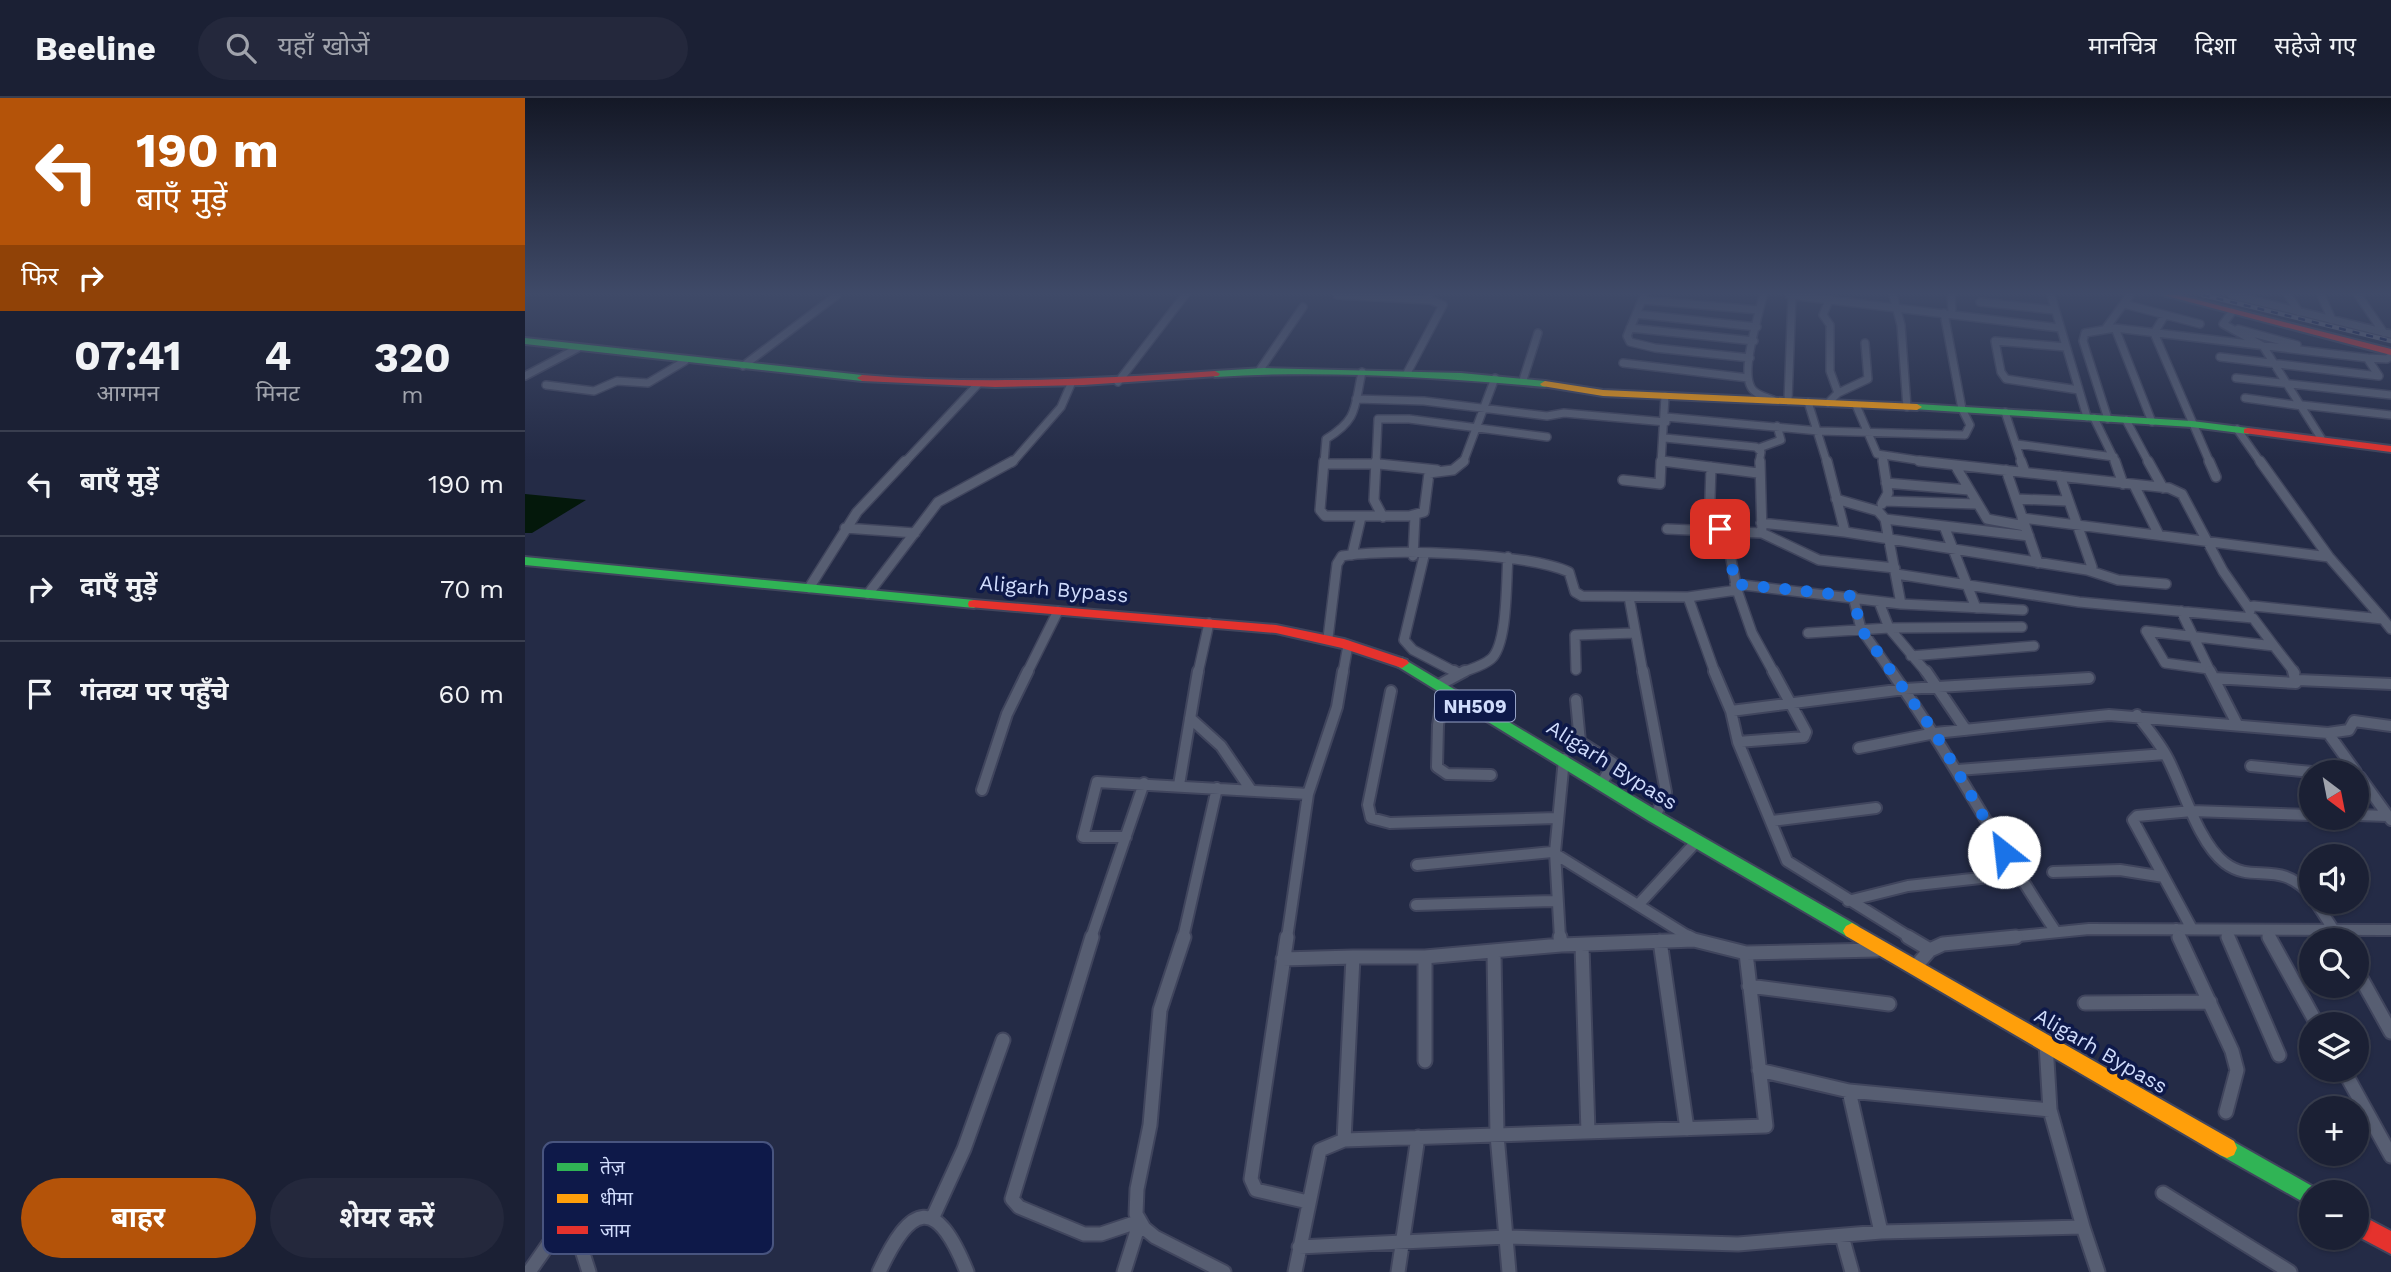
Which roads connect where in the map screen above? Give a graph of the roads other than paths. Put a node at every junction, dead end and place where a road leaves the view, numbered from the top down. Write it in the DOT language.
graph roads {
  1 [pos="575,350"];
  2 [pos="593,350"];
  3 [pos="764,350"];
  4 [pos="1143,350"];
  5 [pos="1274,350"];
  6 [pos="1420,350"];
  7 [pos="1533,350"];
  8 [pos="1674,350"];
  9 [pos="1752,350"];
  10 [pos="1785,350"];
  11 [pos="1830,350"];
  12 [pos="1866,350"];
  13 [pos="1903,350"];
  14 [pos="1953,350"];
  15 [pos="1997,350"];
  16 [pos="2067,350"];
  17 [pos="2084,350"];
  18 [pos="2124,350"];
  19 [pos="2161,350"];
  20 [pos="2266,350"];
  21 [pos="2291,350"];
  22 [pos="2313,350"];
  23 [pos="2363,350"];
  24 [pos="2328,354"];
  25 [pos="2221,357"];
  26 [pos="1750,358"];
  27 [pos="2367,358"];
  28 [pos="2390,358"];
  29 [pos="685,361"];
  30 [pos="1623,363"];
  31 [pos="2277,365"];
  32 [pos="743,366"];
  33 [pos="1259,371"];
  34 [pos="1361,372"];
  35 [pos="1408,373"];
  36 [pos="525,376"];
  37 [pos="1495,378"];
  38 [pos="1748,378"];
  39 [pos="2236,378"];
  40 [pos="1523,380"];
  41 [pos="1118,382"];
  42 [pos="978,384"];
  43 [pos="1071,384"];
  44 [pos="546,385"];
  45 [pos="2289,385"];
  46 [pos="2079,390"];
  47 [pos="2391,395"];
  48 [pos="1665,396"];
  49 [pos="1833,398"];
  50 [pos="2245,398"];
  51 [pos="1356,399"];
  52 [pos="1780,400"];
  53 [pos="1808,402"];
  54 [pos="1856,405"];
  55 [pos="2302,405"];
  56 [pos="1483,407"];
  57 [pos="1907,407"];
  58 [pos="1962,409"];
  59 [pos="2005,412"];
  60 [pos="2391,415"];
  61 [pos="2096,418"];
  62 [pos="1666,420"];
  63 [pos="2126,420"];
  64 [pos="2153,422"];
  65 [pos="2192,424"];
  66 [pos="1777,426"];
  67 [pos="1477,428"];
  68 [pos="2237,429"];
  69 [pos="1819,431"];
  70 [pos="1867,432"];
  71 [pos="1547,437"];
  72 [pos="1665,438"];
  73 [pos="2321,439"];
  74 [pos="2017,444"];
  75 [pos="1759,448"];
  76 [pos="2391,449"];
  77 [pos="1882,457"];
  78 [pos="2115,457"];
  79 [pos="1662,461"];
  80 [pos="1325,464"];
  81 [pos="1374,464"];
  82 [pos="1711,467"];
  83 [pos="1956,467"];
  84 [pos="1437,470"];
  85 [pos="2006,470"];
  86 [pos="2025,472"];
  87 [pos="1758,473"];
  88 [pos="2060,476"];
  89 [pos="2216,477"];
  90 [pos="1623,480"];
  91 [pos="1886,483"];
  92 [pos="2123,484"];
  93 [pos="2134,485"];
  94 [pos="2162,488"];
  95 [pos="1969,490"];
  96 [pos="1836,499"];
  97 [pos="2016,499"];
  98 [pos="2068,500"];
  99 [pos="1884,501"];
  100 [pos="1977,504"];
  101 [pos="1878,510"];
  102 [pos="1415,516"];
  103 [pos="1361,517"];
  104 [pos="1383,517"];
  105 [pos="1885,519"];
  106 [pos="2024,522"];
  107 [pos="2076,524"];
  108 [pos="1944,526"];
  109 [pos="845,528"];
  110 [pos="1762,528"];
  111 [pos="1667,529"];
  112 [pos="1715,529"];
  113 [pos="1846,532"];
  114 [pos="915,533"];
  115 [pos="2159,535"];
  116 [pos="2029,536"];
  117 [pos="1888,538"];
  118 [pos="2210,541"];
  119 [pos="1954,551"];
  120 [pos="1352,555"];
  121 [pos="1413,556"];
  122 [pos="1425,556"];
  123 [pos="1508,557"];
  124 [pos="2329,557"];
  125 [pos="525,561"];
  126 [pos="2038,563"];
  127 [pos="2087,570"];
  128 [pos="1895,571"];
  129 [pos="1970,584"];
  130 [pos="2166,584"];
  131 [pos="1736,587"];
  132 [pos="810,588"];
  133 [pos="873,588"];
  134 [pos="1853,596"];
  135 [pos="1629,597"];
  136 [pos="1688,597"];
  137 [pos="1879,602"];
  138 [pos="1901,604"];
  139 [pos="2248,607"];
  140 [pos="1976,608"];
  141 [pos="2023,610"];
  142 [pos="1058,611"];
  143 [pos="2181,611"];
  144 [pos="2253,618"];
  145 [pos="2383,619"];
  146 [pos="1209,623"];
  147 [pos="2022,627"];
  148 [pos="1889,628"];
  149 [pos="1861,629"];
  150 [pos="2391,629"];
  151 [pos="1635,633"];
  152 [pos="1808,634"];
  153 [pos="2193,636"];
  154 [pos="1328,638"];
  155 [pos="1348,645"];
  156 [pos="2034,646"];
  157 [pos="2274,646"];
  158 [pos="1911,656"];
  159 [pos="1576,670"];
  160 [pos="1455,674"];
  161 [pos="2211,674"];
  162 [pos="2089,678"];
  163 [pos="2298,680"];
  164 [pos="2391,684"];
  165 [pos="1442,685"];
  166 [pos="1939,687"];
  167 [pos="1905,689"];
  168 [pos="1391,691"];
  169 [pos="1576,700"];
  170 [pos="1791,704"];
  171 [pos="1731,711"];
  172 [pos="2137,715"];
  173 [pos="1190,718"];
  174 [pos="2237,724"];
  175 [pos="2391,726"];
  176 [pos="1966,730"];
  177 [pos="1935,733"];
  178 [pos="2328,733"];
  179 [pos="1738,741"];
  180 [pos="1859,748"];
  181 [pos="2165,754"];
  182 [pos="1563,759"];
  183 [pos="2348,760"];
  184 [pos="2251,766"];
  185 [pos="1958,771"];
  186 [pos="2299,771"];
  187 [pos="1491,775"];
  188 [pos="1607,775"];
  189 [pos="1144,783"];
  190 [pos="1179,785"];
  191 [pos="1217,788"];
  192 [pos="2369,789"];
  193 [pos="982,790"];
  194 [pos="1251,790"];
  195 [pos="1308,794"];
  196 [pos="1876,808"];
  197 [pos="2193,811"];
  198 [pos="2299,815"];
  199 [pos="2369,816"];
  200 [pos="1655,817"];
  201 [pos="1556,818"];
  202 [pos="2390,818"];
  203 [pos="1772,821"];
  204 [pos="1126,837"];
  205 [pos="1697,841"];
  206 [pos="1552,852"];
  207 [pos="1417,865"];
  208 [pos="2053,872"];
  209 [pos="2017,874"];
  210 [pos="2164,877"];
  211 [pos="2299,881"];
  212 [pos="1554,901"];
  213 [pos="1848,901"];
  214 [pos="1639,904"];
  215 [pos="1416,905"];
  216 [pos="2176,929"];
  217 [pos="2192,929"];
  218 [pos="2225,930"];
  219 [pos="2391,930"];
  220 [pos="2266,931"];
  221 [pos="2056,932"];
  222 [pos="2369,932"];
  223 [pos="2299,933"];
  224 [pos="1694,940"];
  225 [pos="1660,941"];
  226 [pos="1561,946"];
  227 [pos="1582,946"];
  228 [pos="1884,950"];
  229 [pos="1494,953"];
  230 [pos="1746,953"];
  231 [pos="1353,957"];
  232 [pos="1425,957"];
  233 [pos="1923,957"];
  234 [pos="1283,959"];
  235 [pos="1749,986"];
  236 [pos="2369,993"];
  237 [pos="2210,1002"];
  238 [pos="2085,1003"];
  239 [pos="1889,1004"];
  240 [pos="2310,1012"];
  241 [pos="2391,1032"];
  242 [pos="1003,1041"];
  243 [pos="2046,1044"];
  244 [pos="2279,1055"];
  245 [pos="1425,1061"];
  246 [pos="1759,1070"];
  247 [pos="2350,1082"];
  248 [pos="1849,1091"];
  249 [pos="2050,1110"];
  250 [pos="2226,1112"];
  251 [pos="1687,1129"];
  252 [pos="1588,1132"];
  253 [pos="1497,1135"];
  254 [pos="1418,1137"];
  255 [pos="1344,1140"];
  256 [pos="2391,1156"];
  257 [pos="2299,1190"];
  258 [pos="2163,1194"];
  259 [pos="1308,1202"];
  260 [pos="932,1219"];
  261 [pos="1140,1221"];
  262 [pos="2083,1227"];
  263 [pos="2369,1231"];
  264 [pos="1881,1232"];
  265 [pos="1842,1236"];
  266 [pos="1506,1237"];
  267 [pos="1403,1242"];
  268 [pos="2391,1243"];
  269 [pos="1299,1247"];
  270 [pos="543,1253"];
  271 [pos="583,1254"];
  272 [pos="529,1272"];
  273 [pos="589,1272"];
  274 [pos="879,1272"];
  275 [pos="967,1272"];
  276 [pos="1123,1272"];
  277 [pos="1224,1272"];
  278 [pos="1295,1272"];
  279 [pos="1398,1272"];
  280 [pos="1509,1272"];
  281 [pos="1852,1272"];
  282 [pos="2098,1272"];
  283 [pos="2290,1272"];
  1 -- 36 [label="street"];
  2 -- 29 [label="main road"];
  3 -- 32 [label="street"];
  4 -- 41 [label="street"];
  5 -- 33 [label="street"];
  6 -- 35 [label="street"];
  7 -- 40 [label="street"];
  8 -- 26 [label="street"];
  9 -- 26 [label="street"];
  10 -- 52 [label="street"];
  11 -- 49 [label="street"];
  12 -- 49 [label="street"];
  13 -- 57 [label="street"];
  14 -- 58 [label="street"];
  15 -- 46 [label="street"];
  16 -- 46 [label="street"];
  17 -- 61 [label="street"];
  18 -- 64 [label="street"];
  19 -- 65 [label="street"];
  20 -- 31 [label="street"];
  21 -- 24 [label="street"];
  22 -- 24 [label="street"];
  23 -- 28 [label="main road"];
  24 -- 27 [label="street"];
  25 -- 31 [label="street"];
  26 -- 38 [label="street"];
  27 -- 28 [label="street"];
  27 -- 31 [label="street"];
  29 -- 32 [label="main road"];
  29 -- 44 [label="street"];
  30 -- 38 [label="street"];
  31 -- 45 [label="street"];
  32 -- 42 [label="main road"];
  33 -- 34 [label="main road"];
  33 -- 41 [label="main road"];
  34 -- 35 [label="main road"];
  34 -- 51 [label="street"];
  35 -- 37 [label="main road"];
  37 -- 40 [label="main road"];
  37 -- 56 [label="street"];
  38 -- 52 [label="street"];
  39 -- 45 [label="street"];
  40 -- 48 [label="main road"];
  41 -- 43 [label="main road"];
  42 -- 43 [label="main road"];
  42 -- 109 [label="street"];
  43 -- 114 [label="street"];
  45 -- 47 [label="street"];
  45 -- 55 [label="street"];
  46 -- 61 [label="street"];
  48 -- 52 [label="main road"];
  48 -- 62 [label="street"];
  49 -- 53 [label="main road"];
  49 -- 54 [label="main road"];
  50 -- 55 [label="street"];
  51 -- 56 [label="street"];
  51 -- 80 [label="street"];
  52 -- 53 [label="main road"];
  53 -- 69 [label="street"];
  54 -- 57 [label="main road"];
  54 -- 70 [label="street"];
  55 -- 60 [label="street"];
  55 -- 73 [label="street"];
  56 -- 62 [label="street"];
  56 -- 67 [label="street"];
  57 -- 58 [label="main road"];
  58 -- 59 [label="main road"];
  58 -- 70 [label="street"];
  59 -- 61 [label="main road"];
  59 -- 74 [label="street"];
  61 -- 63 [label="main road"];
  61 -- 78 [label="street"];
  62 -- 66 [label="street"];
  62 -- 72 [label="street"];
  63 -- 64 [label="main road"];
  63 -- 94 [label="street"];
  64 -- 65 [label="main road"];
  65 -- 68 [label="main road"];
  65 -- 89 [label="street"];
  66 -- 69 [label="street"];
  66 -- 75 [label="street"];
  67 -- 71 [label="street"];
  67 -- 81 [label="street"];
  67 -- 84 [label="street"];
  68 -- 73 [label="main road"];
  68 -- 124 [label="street"];
  69 -- 70 [label="street"];
  69 -- 96 [label="street"];
  70 -- 77 [label="street"];
  72 -- 75 [label="street"];
  72 -- 79 [label="street"];
  73 -- 76 [label="main road"];
  74 -- 78 [label="street"];
  74 -- 86 [label="street"];
  75 -- 87 [label="street"];
  77 -- 83 [label="street"];
  77 -- 91 [label="street"];
  78 -- 92 [label="street"];
  79 -- 82 [label="street"];
  79 -- 90 [label="street"];
  80 -- 81 [label="street"];
  80 -- 103 [label="street"];
  81 -- 84 [label="street"];
  81 -- 104 [label="street"];
  82 -- 87 [label="street"];
  82 -- 112 [label="street"];
  83 -- 85 [label="street"];
  83 -- 95 [label="street"];
  84 -- 102 [label="street"];
  85 -- 86 [label="street"];
  85 -- 97 [label="street"];
  86 -- 88 [label="street"];
  87 -- 110 [label="street"];
  88 -- 92 [label="street"];
  88 -- 98 [label="street"];
  91 -- 95 [label="street"];
  91 -- 99 [label="street"];
  92 -- 93 [label="street"];
  93 -- 94 [label="street"];
  93 -- 115 [label="street"];
  94 -- 118 [label="street"];
  95 -- 100 [label="street"];
  96 -- 101 [label="street"];
  96 -- 113 [label="street"];
  97 -- 98 [label="street"];
  97 -- 106 [label="street"];
  98 -- 107 [label="street"];
  99 -- 100 [label="street"];
  99 -- 101 [label="street"];
  100 -- 106 [label="street"];
  101 -- 105 [label="street"];
  102 -- 104 [label="street"];
  102 -- 121 [label="street"];
  103 -- 104 [label="street"];
  103 -- 120 [label="street"];
  105 -- 108 [label="street"];
  105 -- 117 [label="street"];
  106 -- 107 [label="street"];
  106 -- 116 [label="street"];
  107 -- 115 [label="street"];
  107 -- 127 [label="street"];
  108 -- 116 [label="street"];
  108 -- 119 [label="street"];
  109 -- 114 [label="street"];
  109 -- 132 [label="street"];
  110 -- 112 [label="street"];
  110 -- 113 [label="street"];
  110 -- 128 [label="street"];
  111 -- 112 [label="street"];
  112 -- 131 [label="street"];
  113 -- 117 [label="street"];
  114 -- 133 [label="street"];
  115 -- 118 [label="street"];
  116 -- 126 [label="street"];
  117 -- 119 [label="street"];
  117 -- 128 [label="street"];
  118 -- 124 [label="street"];
  118 -- 139 [label="street"];
  119 -- 126 [label="street"];
  119 -- 129 [label="street"];
  120 -- 121 [label="street"];
  120 -- 154 [label="street"];
  121 -- 122 [label="street"];
  122 -- 123 [label="street"];
  122 -- 160 [label="street"];
  123 -- 135 [label="street"];
  123 -- 160 [label="street"];
  124 -- 145 [label="street"];
  125 -- 132 [label="main road, Aligarh Bypass / NH509"];
  126 -- 127 [label="street"];
  127 -- 130 [label="street"];
  128 -- 129 [label="street"];
  128 -- 138 [label="street"];
  129 -- 140 [label="street"];
  129 -- 143 [label="street"];
  131 -- 134 [label="street"];
  131 -- 136 [label="street"];
  131 -- 170 [label="street"];
  132 -- 133 [label="main road, Aligarh Bypass / NH509"];
  133 -- 142 [label="main road, Aligarh Bypass / NH509"];
  134 -- 137 [label="street"];
  134 -- 149 [label="street"];
  135 -- 136 [label="street"];
  135 -- 151 [label="street"];
  136 -- 171 [label="street"];
  137 -- 138 [label="street"];
  137 -- 148 [label="street"];
  138 -- 140 [label="street"];
  139 -- 144 [label="street"];
  139 -- 145 [label="street"];
  140 -- 141 [label="street"];
  142 -- 146 [label="main road, Aligarh Bypass / NH509"];
  142 -- 193 [label="street"];
  143 -- 144 [label="street"];
  143 -- 153 [label="street"];
  144 -- 157 [label="street"];
  145 -- 150 [label="street"];
  146 -- 154 [label="main road, Aligarh Bypass / NH509"];
  146 -- 173 [label="street"];
  147 -- 148 [label="street"];
  148 -- 149 [label="street"];
  148 -- 158 [label="street"];
  149 -- 152 [label="street"];
  149 -- 167 [label="street"];
  151 -- 159 [label="street"];
  151 -- 200 [label="street"];
  153 -- 157 [label="street"];
  153 -- 161 [label="street"];
  153 -- 161 [label="street"];
  154 -- 155 [label="main road, Aligarh Bypass / NH509"];
  155 -- 165 [label="main road, Aligarh Bypass / NH509"];
  155 -- 195 [label="street"];
  156 -- 158 [label="street"];
  157 -- 163 [label="street"];
  158 -- 166 [label="street"];
  160 -- 165 [label="street"];
  161 -- 163 [label="street"];
  161 -- 174 [label="street"];
  162 -- 166 [label="street"];
  163 -- 164 [label="street"];
  165 -- 182 [label="main road, Aligarh Bypass / NH509"];
  165 -- 187 [label="street"];
  166 -- 167 [label="street"];
  166 -- 176 [label="street"];
  167 -- 170 [label="street"];
  167 -- 177 [label="street"];
  168 -- 201 [label="street"];
  169 -- 188 [label="street"];
  170 -- 171 [label="street"];
  170 -- 179 [label="street"];
  171 -- 179 [label="street"];
  172 -- 174 [label="street"];
  172 -- 176 [label="street"];
  172 -- 181 [label="street"];
  173 -- 190 [label="street"];
  173 -- 194 [label="street"];
  174 -- 178 [label="street"];
  175 -- 178 [label="street"];
  176 -- 177 [label="street"];
  177 -- 180 [label="street"];
  177 -- 185 [label="street"];
  178 -- 183 [label="street"];
  179 -- 203 [label="street"];
  181 -- 185 [label="street"];
  181 -- 197 [label="street"];
  182 -- 188 [label="main road, Aligarh Bypass / NH509"];
  182 -- 201 [label="street"];
  184 -- 186 [label="street"];
  185 -- 209 [label="street"];
  188 -- 200 [label="main road, Aligarh Bypass / NH509"];
  189 -- 190 [label="street"];
  189 -- 204 [label="street"];
  189 -- 204 [label="street"];
  190 -- 191 [label="street"];
  191 -- 194 [label="street"];
  191 -- 261 [label="street"];
  192 -- 202 [label="street"];
  194 -- 195 [label="street"];
  195 -- 234 [label="street"];
  196 -- 203 [label="street"];
  197 -- 198 [label="street"];
  197 -- 210 [label="street"];
  197 -- 211 [label="street"];
  199 -- 202 [label="street"];
  200 -- 205 [label="main road, Aligarh Bypass / NH509"];
  201 -- 206 [label="street"];
  203 -- 213 [label="street"];
  204 -- 261 [label="street"];
  205 -- 214 [label="street"];
  205 -- 228 [label="main road, Aligarh Bypass / NH509"];
  206 -- 207 [label="street"];
  206 -- 212 [label="street"];
  206 -- 214 [label="street"];
  208 -- 210 [label="street"];
  209 -- 213 [label="street"];
  209 -- 221 [label="street"];
  210 -- 217 [label="street"];
  212 -- 215 [label="street"];
  212 -- 226 [label="street"];
  213 -- 233 [label="street"];
  214 -- 224 [label="street"];
  216 -- 217 [label="street"];
  216 -- 221 [label="street"];
  216 -- 237 [label="street"];
  217 -- 218 [label="street"];
  218 -- 220 [label="street"];
  218 -- 244 [label="street"];
  219 -- 222 [label="street"];
  220 -- 223 [label="street"];
  220 -- 240 [label="street"];
  221 -- 233 [label="street"];
  224 -- 225 [label="street"];
  224 -- 230 [label="street"];
  225 -- 227 [label="street"];
  225 -- 251 [label="street"];
  226 -- 227 [label="street"];
  226 -- 229 [label="street"];
  227 -- 252 [label="street"];
  228 -- 230 [label="street"];
  228 -- 233 [label="main road, Aligarh Bypass / NH509"];
  229 -- 232 [label="street"];
  229 -- 253 [label="street"];
  230 -- 235 [label="street"];
  231 -- 232 [label="street"];
  231 -- 234 [label="street"];
  231 -- 255 [label="street"];
  232 -- 245 [label="street"];
  233 -- 243 [label="main road, Aligarh Bypass / NH509"];
  234 -- 259 [label="street"];
  235 -- 239 [label="street"];
  235 -- 246 [label="street"];
  236 -- 241 [label="street"];
  237 -- 238 [label="street"];
  237 -- 250 [label="street"];
  242 -- 260 [label="street"];
  243 -- 249 [label="street"];
  243 -- 257 [label="main road, Aligarh Bypass / NH509"];
  246 -- 248 [label="street"];
  246 -- 251 [label="street"];
  247 -- 256 [label="street"];
  248 -- 249 [label="street"];
  248 -- 264 [label="street"];
  249 -- 262 [label="street"];
  251 -- 252 [label="street"];
  252 -- 253 [label="street"];
  253 -- 254 [label="street"];
  253 -- 266 [label="street"];
  254 -- 255 [label="street"];
  254 -- 267 [label="street"];
  255 -- 259 [label="street"];
  258 -- 283 [label="street"];
  259 -- 269 [label="street"];
  260 -- 274 [label="street"];
  260 -- 275 [label="street"];
  261 -- 276 [label="street"];
  261 -- 277 [label="street"];
  262 -- 264 [label="street"];
  262 -- 282 [label="street"];
  263 -- 268 [label="main road"];
  264 -- 265 [label="street"];
  265 -- 266 [label="street"];
  265 -- 281 [label="street"];
  266 -- 267 [label="street"];
  266 -- 280 [label="street"];
  267 -- 269 [label="street"];
  267 -- 279 [label="street"];
  269 -- 278 [label="street"];
  270 -- 272 [label="street"];
  271 -- 273 [label="street"];
}
